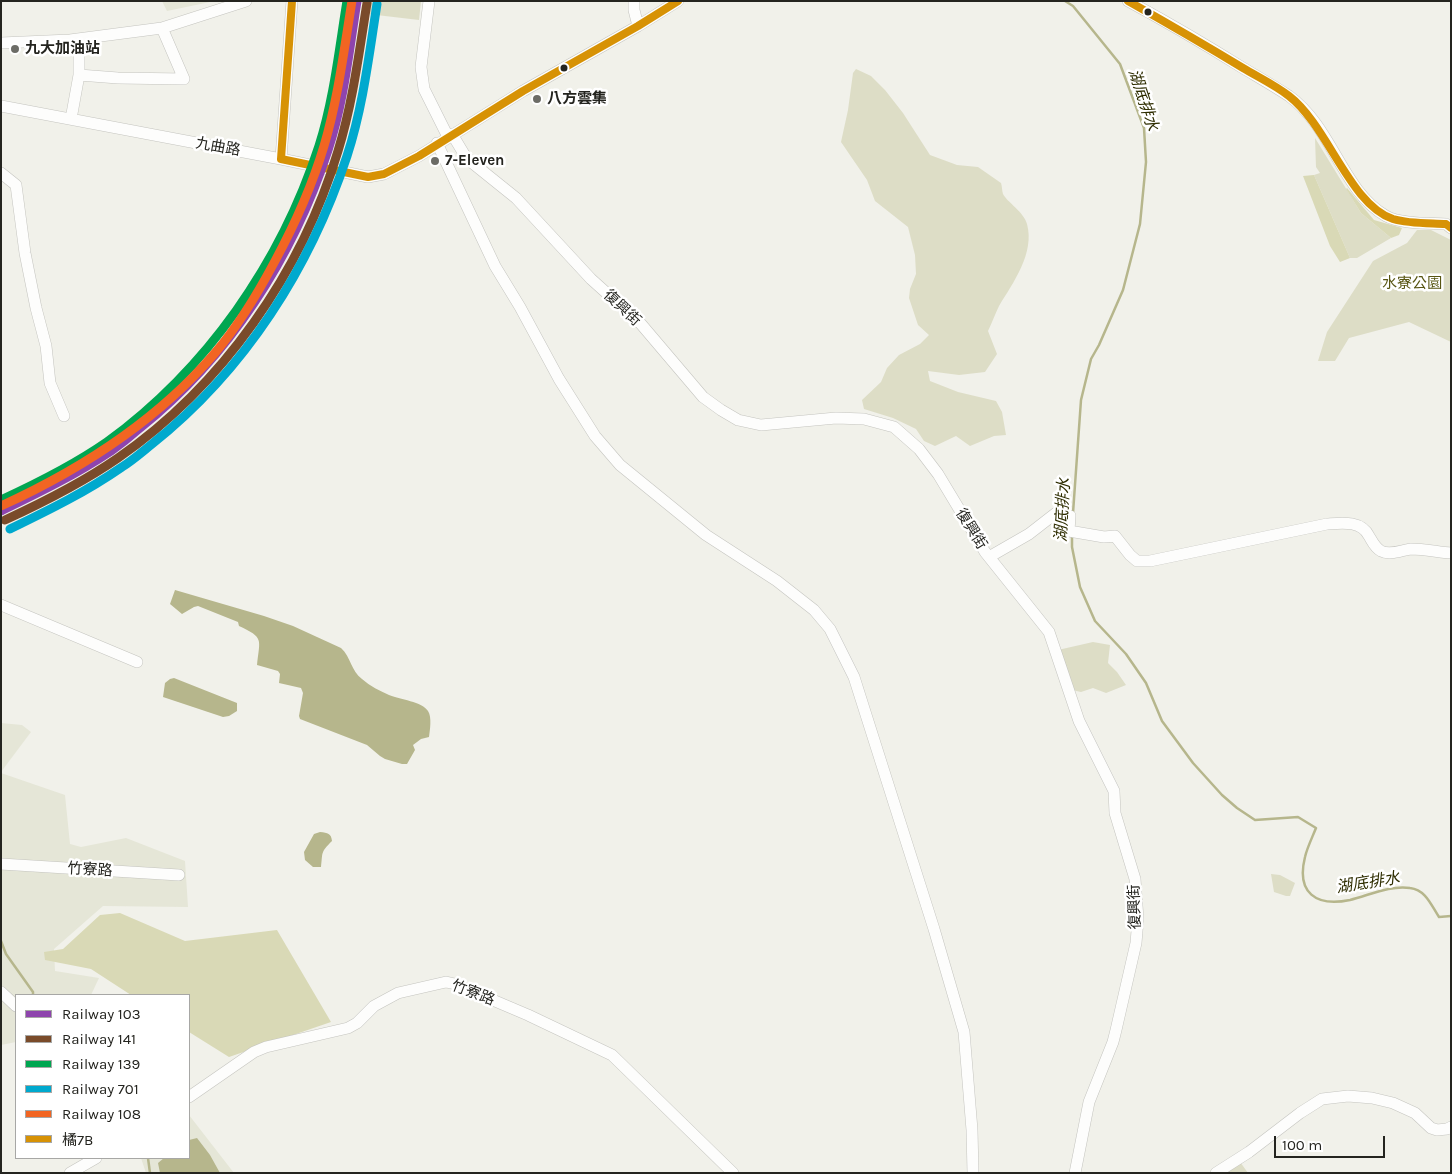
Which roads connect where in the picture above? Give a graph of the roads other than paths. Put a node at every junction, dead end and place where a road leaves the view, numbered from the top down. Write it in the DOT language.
graph roads {
  1 [pos="246,1"];
  2 [pos="292,1"];
  3 [pos="430,1"];
  4 [pos="634,1"];
  5 [pos="678,1"];
  6 [pos="1128,1"];
  7 [pos="638,26"];
  8 [pos="162,28"];
  9 [pos="79,39"];
  10 [pos="1,43"];
  11 [pos="79,75"];
  12 [pos="1,106"];
  13 [pos="70,119"];
  14 [pos="450,135"];
  15 [pos="437,143"];
  16 [pos="281,158"];
  17 [pos="1,173"];
  18 [pos="1451,228"];
  19 [pos="64,416"];
  20 [pos="1451,553"];
  21 [pos="989,557"];
  22 [pos="1,605"];
  23 [pos="136,662"];
  24 [pos="1,864"];
  25 [pos="179,875"];
  26 [pos="1,992"];
  27 [pos="15,1005"];
  28 [pos="190,1096"];
  29 [pos="1451,1127"];
  30 [pos="94,1159"];
  31 [pos="731,1171"];
  32 [pos="70,1173"];
  33 [pos="973,1173"];
  34 [pos="1075,1173"];
  35 [pos="1216,1173"];
  1 -- 8 [label="street"];
  2 -- 16 [label="street"];
  3 -- 14 [label="street, 復興街"];
  4 -- 7 [label="street"];
  5 -- 7 [label="street, 九曲路"];
  6 -- 18 [label="street"];
  7 -- 14 [label="street, 九曲路"];
  8 -- 9 [label="street"];
  8 -- 11 [label="street"];
  9 -- 10 [label="street"];
  9 -- 11 [label="street"];
  11 -- 13 [label="street"];
  12 -- 13 [label="street, 九曲路"];
  13 -- 16 [label="street, 九曲路"];
  14 -- 15 [label="street, 九曲路"];
  14 -- 21 [label="street, 復興街"];
  15 -- 16 [label="street, 九曲路"];
  15 -- 33 [label="street"];
  17 -- 19 [label="street"];
  20 -- 21 [label="street"];
  21 -- 34 [label="street, 復興街"];
  22 -- 23 [label="street"];
  24 -- 25 [label="street, 竹寮路"];
  26 -- 27 [label="street"];
  28 -- 31 [label="street, 竹寮路"];
  29 -- 35 [label="street"];
  30 -- 32 [label="street"];
}
